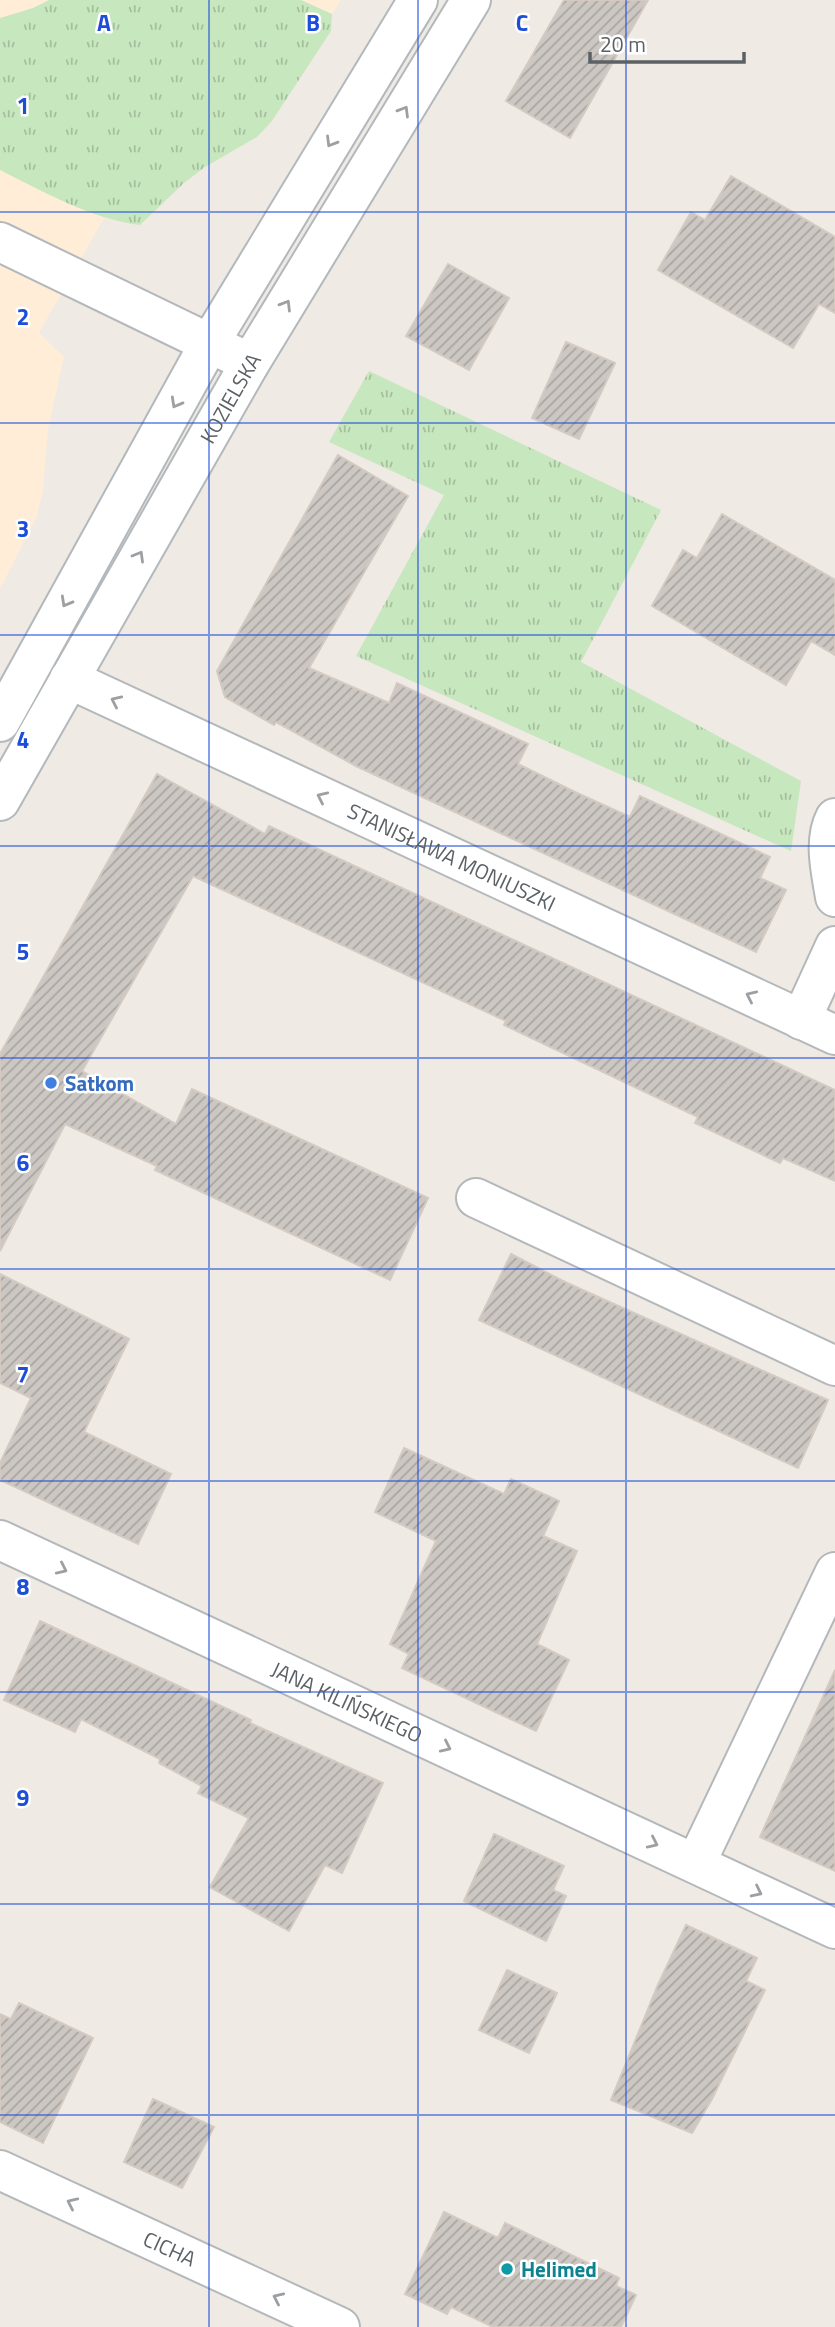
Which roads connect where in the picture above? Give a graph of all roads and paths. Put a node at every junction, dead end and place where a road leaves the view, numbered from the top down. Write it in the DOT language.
graph roads {
  1 [pos="418,0"];
  2 [pos="471,0"];
  3 [pos="0,242"];
  4 [pos="209,344"];
  5 [pos="250,363"];
  6 [pos="69,679"];
  7 [pos="0,722"];
  8 [pos="0,801"];
  9 [pos="835,818"];
  10 [pos="835,897"];
  11 [pos="835,946"];
  12 [pos="818,1027"];
  13 [pos="475,1198"];
  14 [pos="835,1366"];
  15 [pos="0,1540"];
  16 [pos="835,1572"];
  17 [pos="696,1863"];
  18 [pos="835,1929"];
  19 [pos="0,2170"];
  20 [pos="340,2327"];
  1 -- 4 [label="street, one-way"];
  5 -- 2 [label="street, KOZIELSKA, one-way"];
  3 -- 4 [label="street"];
  4 -- 5 [label="street"];
  4 -- 7 [label="street, one-way"];
  6 -- 5 [label="street, KOZIELSKA, one-way"];
  6 -- 8 [label="street, KOZIELSKA"];
  12 -- 6 [label="street, STANISŁAWA MONIUSZKI, one-way"];
  9 -- 10 [label="street"];
  11 -- 12 [label="street"];
  13 -- 14 [label="street"];
  15 -- 17 [label="street, JANA KILIŃSKIEGO, one-way"];
  16 -- 17 [label="street"];
  17 -- 18 [label="street, JANA KILIŃSKIEGO, one-way"];
  20 -- 19 [label="street, CICHA, one-way"];
}
